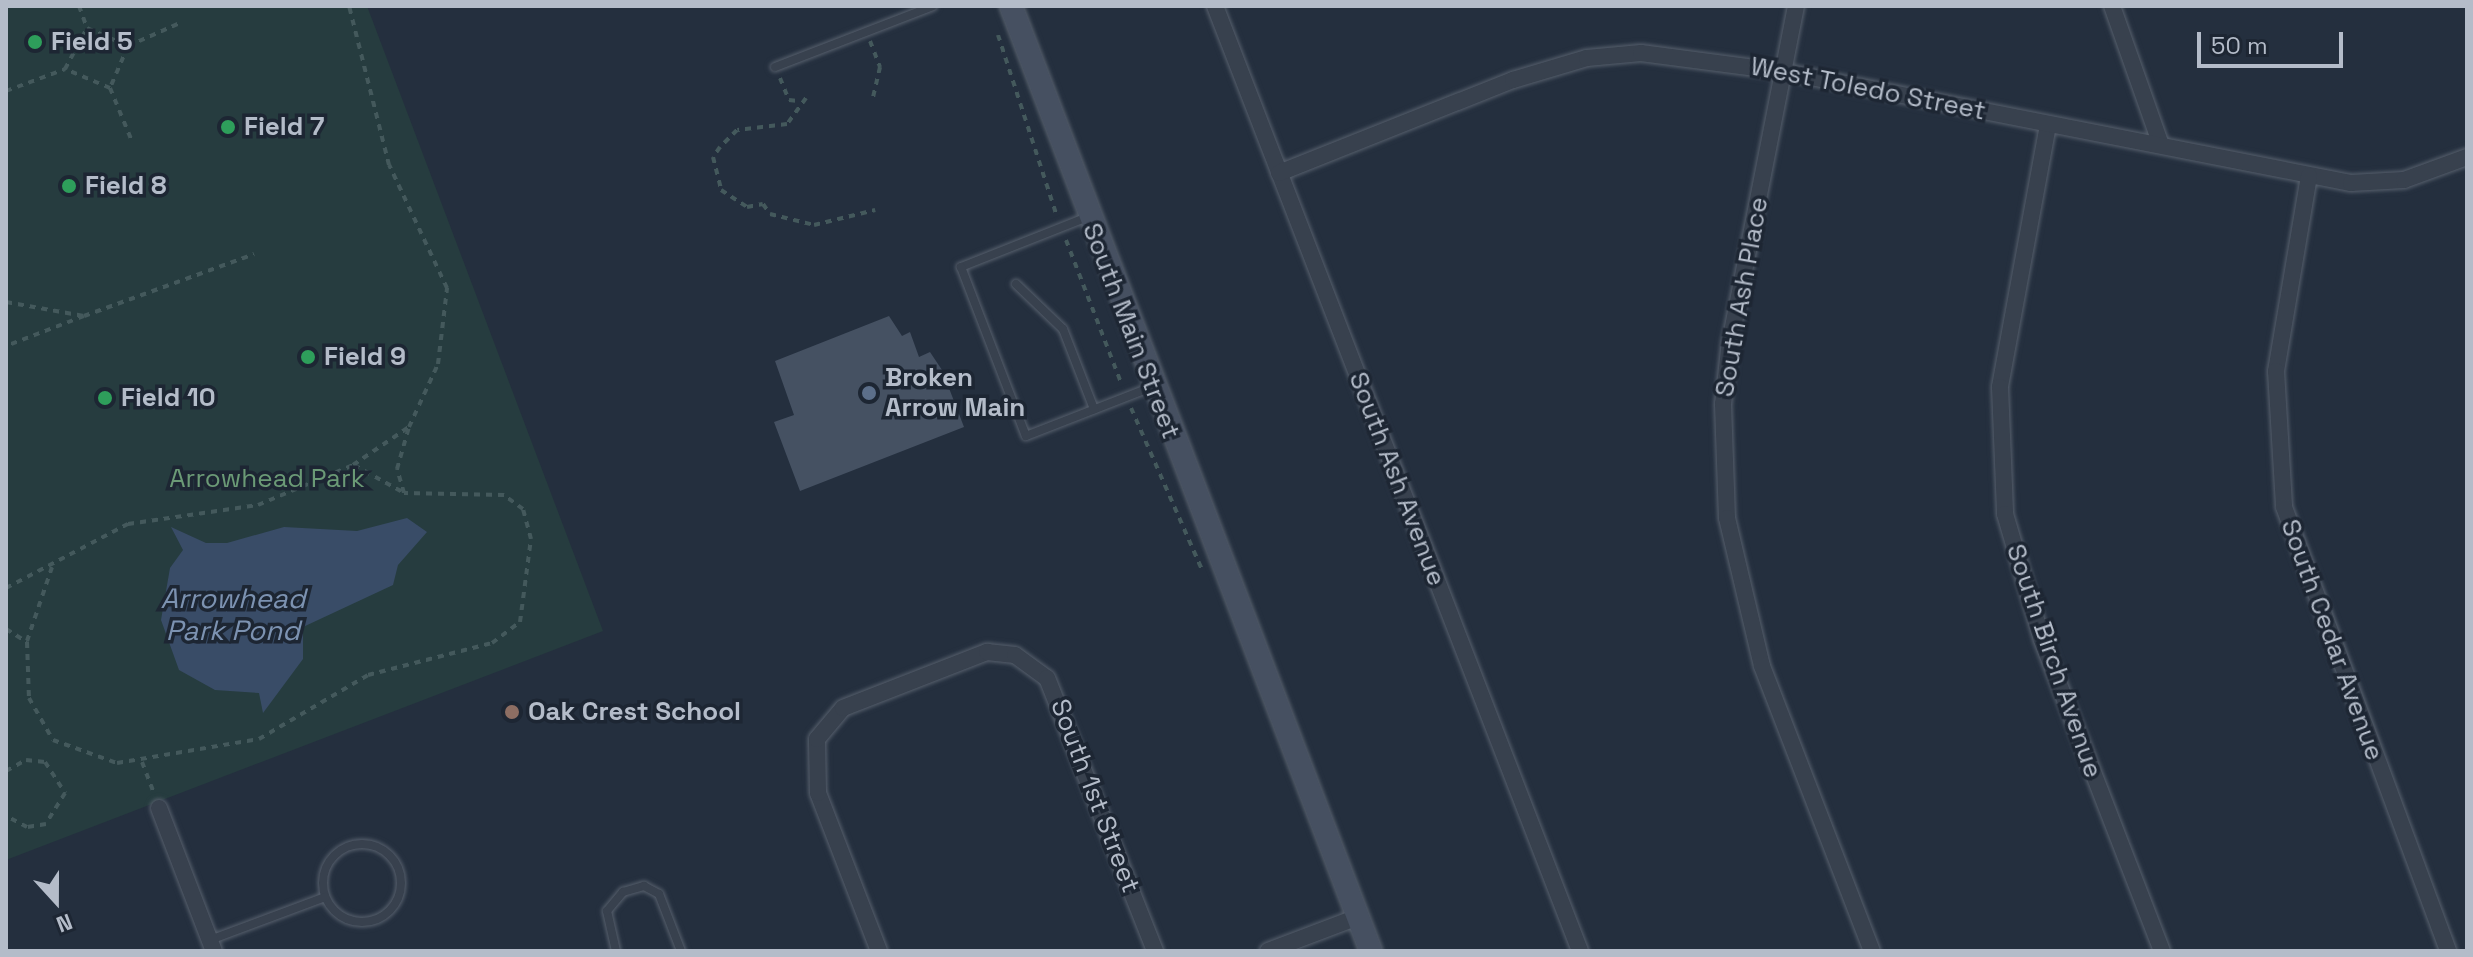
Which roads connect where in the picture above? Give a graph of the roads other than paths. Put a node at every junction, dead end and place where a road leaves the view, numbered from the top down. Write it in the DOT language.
graph roads {
  1 [pos="933,6"];
  2 [pos="1011,6"];
  3 [pos="1215,6"];
  4 [pos="1796,6"];
  5 [pos="2112,6"];
  6 [pos="775,67"];
  7 [pos="1785,72"];
  8 [pos="2048,125"];
  9 [pos="2161,145"];
  10 [pos="2467,157"];
  11 [pos="1279,173"];
  12 [pos="2309,176"];
  13 [pos="1090,216"];
  14 [pos="1016,284"];
  15 [pos="1152,387"];
  16 [pos="1094,409"];
  17 [pos="159,808"];
  18 [pos="325,897"];
  19 [pos="1358,917"];
  20 [pos="212,946"];
  21 [pos="616,951"];
  22 [pos="681,951"];
  23 [pos="879,951"];
  24 [pos="1155,951"];
  25 [pos="1268,951"];
  26 [pos="1371,951"];
  27 [pos="1580,951"];
  28 [pos="1872,951"];
  29 [pos="2162,951"];
  30 [pos="2448,951"];
  1 -- 6 [label="lane"];
  2 -- 13 [label="street, South Main Street"];
  3 -- 11 [label="street, South Ash Avenue"];
  4 -- 7 [label="street, South Ash Place"];
  5 -- 9 [label="street"];
  7 -- 8 [label="street, West Toledo Street"];
  7 -- 11 [label="street, West Toledo Street"];
  7 -- 28 [label="street, South Ash Place"];
  8 -- 9 [label="street, West Toledo Street"];
  8 -- 29 [label="street, South Birch Avenue"];
  9 -- 12 [label="street, West Toledo Street"];
  10 -- 12 [label="street, West Toledo Street"];
  11 -- 27 [label="street, South Ash Avenue"];
  12 -- 30 [label="street, South Cedar Avenue"];
  13 -- 15 [label="street, South Main Street"];
  13 -- 16 [label="lane"];
  14 -- 16 [label="lane"];
  15 -- 16 [label="lane"];
  15 -- 19 [label="street, South Main Street"];
  17 -- 20 [label="street"];
  18 -- 18 [label="lane"];
  18 -- 20 [label="lane"];
  19 -- 25 [label="street"];
  19 -- 26 [label="street, South Main Street"];
  21 -- 22 [label="lane"];
  23 -- 24 [label="street, South 1st Street"];
}
